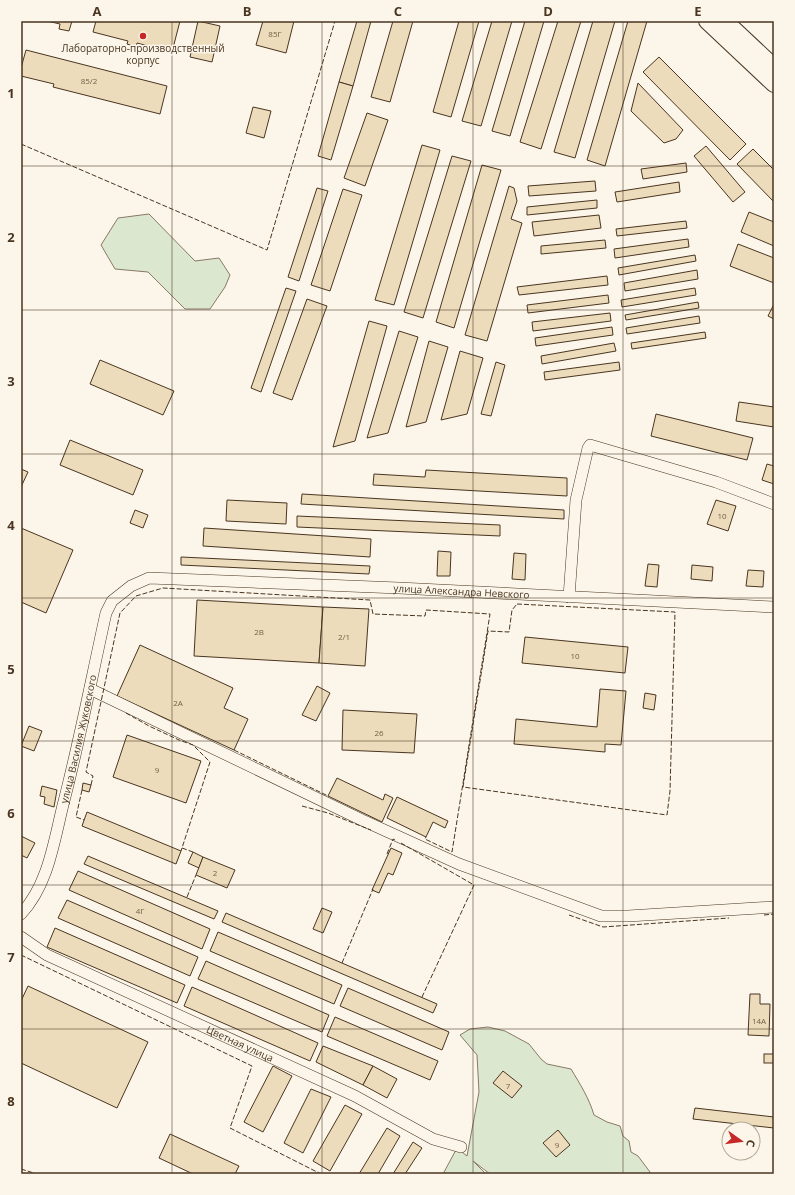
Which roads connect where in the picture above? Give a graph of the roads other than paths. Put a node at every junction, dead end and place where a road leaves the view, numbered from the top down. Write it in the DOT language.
graph roads {
  1 [pos="707,21"];
  2 [pos="725,21"];
  3 [pos="774,67"];
  4 [pos="774,84"];
  5 [pos="774,504"];
  6 [pos="149,578"];
  7 [pos="569,597"];
  8 [pos="774,607"];
  9 [pos="90,689"];
  10 [pos="774,907"];
  11 [pos="21,914"];
  12 [pos="21,937"];
  13 [pos="461,1147"];
  1 -- 4 [label="highway"];
  2 -- 3 [label="highway"];
  5 -- 7 [label="street"];
  6 -- 7 [label="street, улица Александра Невского"];
  6 -- 9 [label="street, улица Василия Жуковского"];
  7 -- 8 [label="street, улица Александра Невского"];
  9 -- 10 [label="street"];
  9 -- 11 [label="street, улица Василия Жуковского"];
  12 -- 13 [label="street, Цветная улица"];
}
